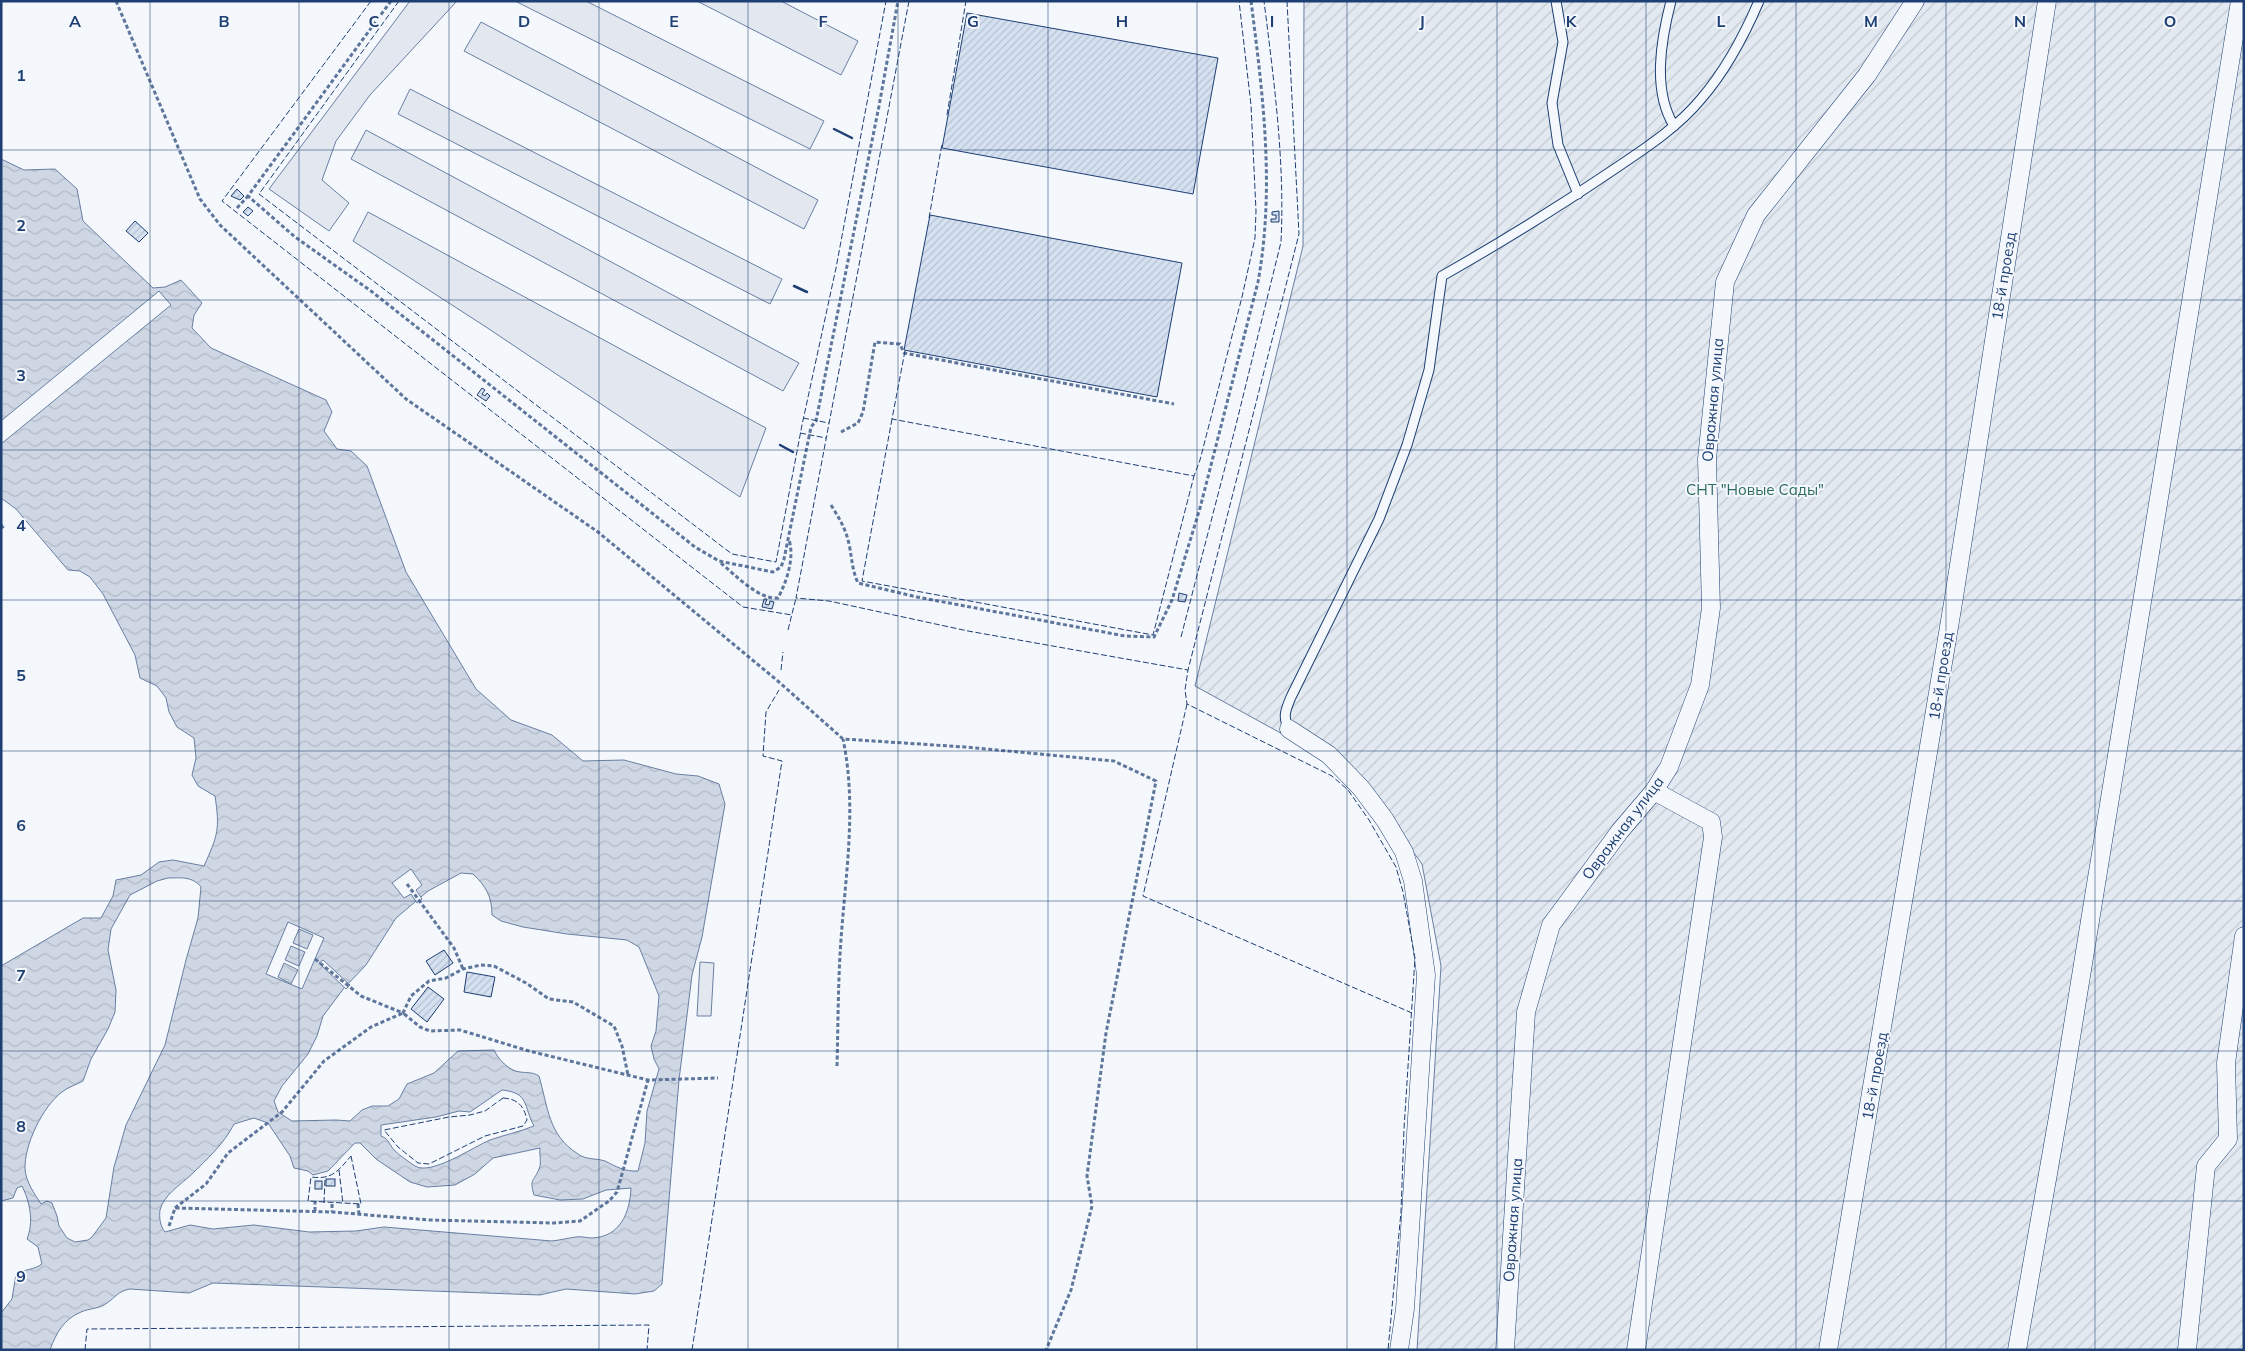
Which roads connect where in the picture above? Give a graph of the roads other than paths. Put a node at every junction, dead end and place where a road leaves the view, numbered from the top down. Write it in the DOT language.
graph roads {
  1 [pos="1556,1"];
  2 [pos="1671,1"];
  3 [pos="1759,1"];
  4 [pos="1915,1"];
  5 [pos="2048,1"];
  6 [pos="2240,1"];
  7 [pos="1674,126"];
  8 [pos="1578,194"];
  9 [pos="1289,729"];
  10 [pos="1654,791"];
  11 [pos="2244,936"];
  12 [pos="1399,1350"];
  13 [pos="1505,1350"];
  14 [pos="1636,1350"];
  15 [pos="1828,1350"];
  16 [pos="2017,1350"];
  17 [pos="2187,1350"];
  1 -- 8 [label="lane"];
  2 -- 7 [label="lane"];
  3 -- 7 [label="lane"];
  4 -- 10 [label="street, Овражная улица"];
  5 -- 15 [label="street, 18-й проезд"];
  6 -- 16 [label="street"];
  7 -- 8 [label="lane"];
  8 -- 9 [label="lane"];
  9 -- 12 [label="street"];
  10 -- 13 [label="street, Овражная улица"];
  10 -- 14 [label="street"];
  11 -- 17 [label="street"];
}
